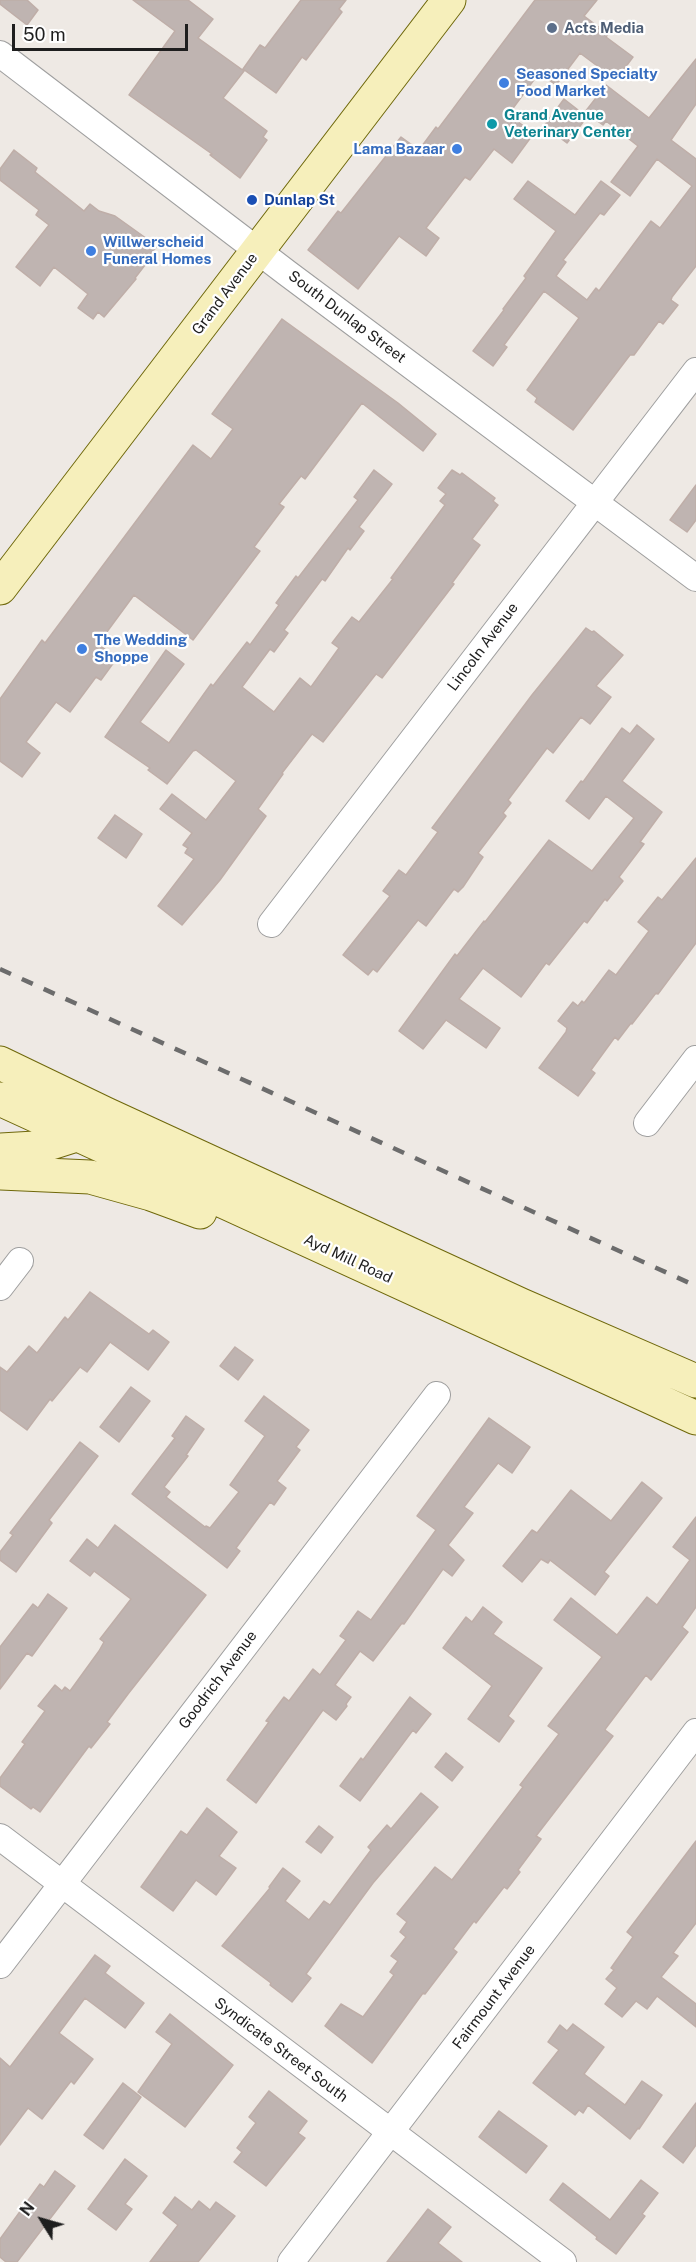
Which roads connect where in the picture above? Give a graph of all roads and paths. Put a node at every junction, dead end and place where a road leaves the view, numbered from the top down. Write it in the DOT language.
graph roads {
  1 [pos="449,0"];
  2 [pos="0,54"];
  3 [pos="258,250"];
  4 [pos="696,371"];
  5 [pos="594,502"];
  6 [pos="696,578"];
  7 [pos="0,588"];
  8 [pos="271,924"];
  9 [pos="696,1059"];
  10 [pos="0,1063"];
  11 [pos="0,1099"];
  12 [pos="106,1114"];
  13 [pos="648,1123"];
  14 [pos="79,1134"];
  15 [pos="0,1150"];
  16 [pos="0,1173"];
  17 [pos="310,1242"];
  18 [pos="20,1261"];
  19 [pos="0,1287"];
  20 [pos="696,1381"];
  21 [pos="437,1395"];
  22 [pos="696,1418"];
  23 [pos="696,1732"];
  24 [pos="0,1838"];
  25 [pos="62,1884"];
  26 [pos="0,1965"];
  27 [pos="391,2132"];
  28 [pos="291,2262"];
  29 [pos="563,2262"];
  1 -- 3 [label="main road, Grand Avenue"];
  2 -- 3 [label="street, South Dunlap Street"];
  3 -- 5 [label="street, South Dunlap Street"];
  3 -- 7 [label="main road, Grand Avenue"];
  4 -- 5 [label="street, Lincoln Avenue"];
  5 -- 6 [label="street, South Dunlap Street"];
  5 -- 8 [label="street, Lincoln Avenue"];
  9 -- 13 [label="street"];
  10 -- 12 [label="main road, Ayd Mill Road"];
  11 -- 14 [label="main road, Ayd Mill Road"];
  12 -- 14 [label="main road"];
  12 -- 20 [label="main road, Ayd Mill Road"];
  14 -- 15 [label="main road"];
  14 -- 17 [label="main road, Ayd Mill Road"];
  16 -- 17 [label="main road"];
  17 -- 22 [label="main road, Ayd Mill Road"];
  18 -- 19 [label="street"];
  21 -- 25 [label="street, Goodrich Avenue"];
  23 -- 27 [label="street, Fairmount Avenue"];
  24 -- 25 [label="street, Syndicate Street South"];
  25 -- 26 [label="street, Goodrich Avenue"];
  25 -- 27 [label="street, Syndicate Street South"];
  27 -- 28 [label="street, Fairmount Avenue"];
  27 -- 29 [label="street, Syndicate Street South"];
}
